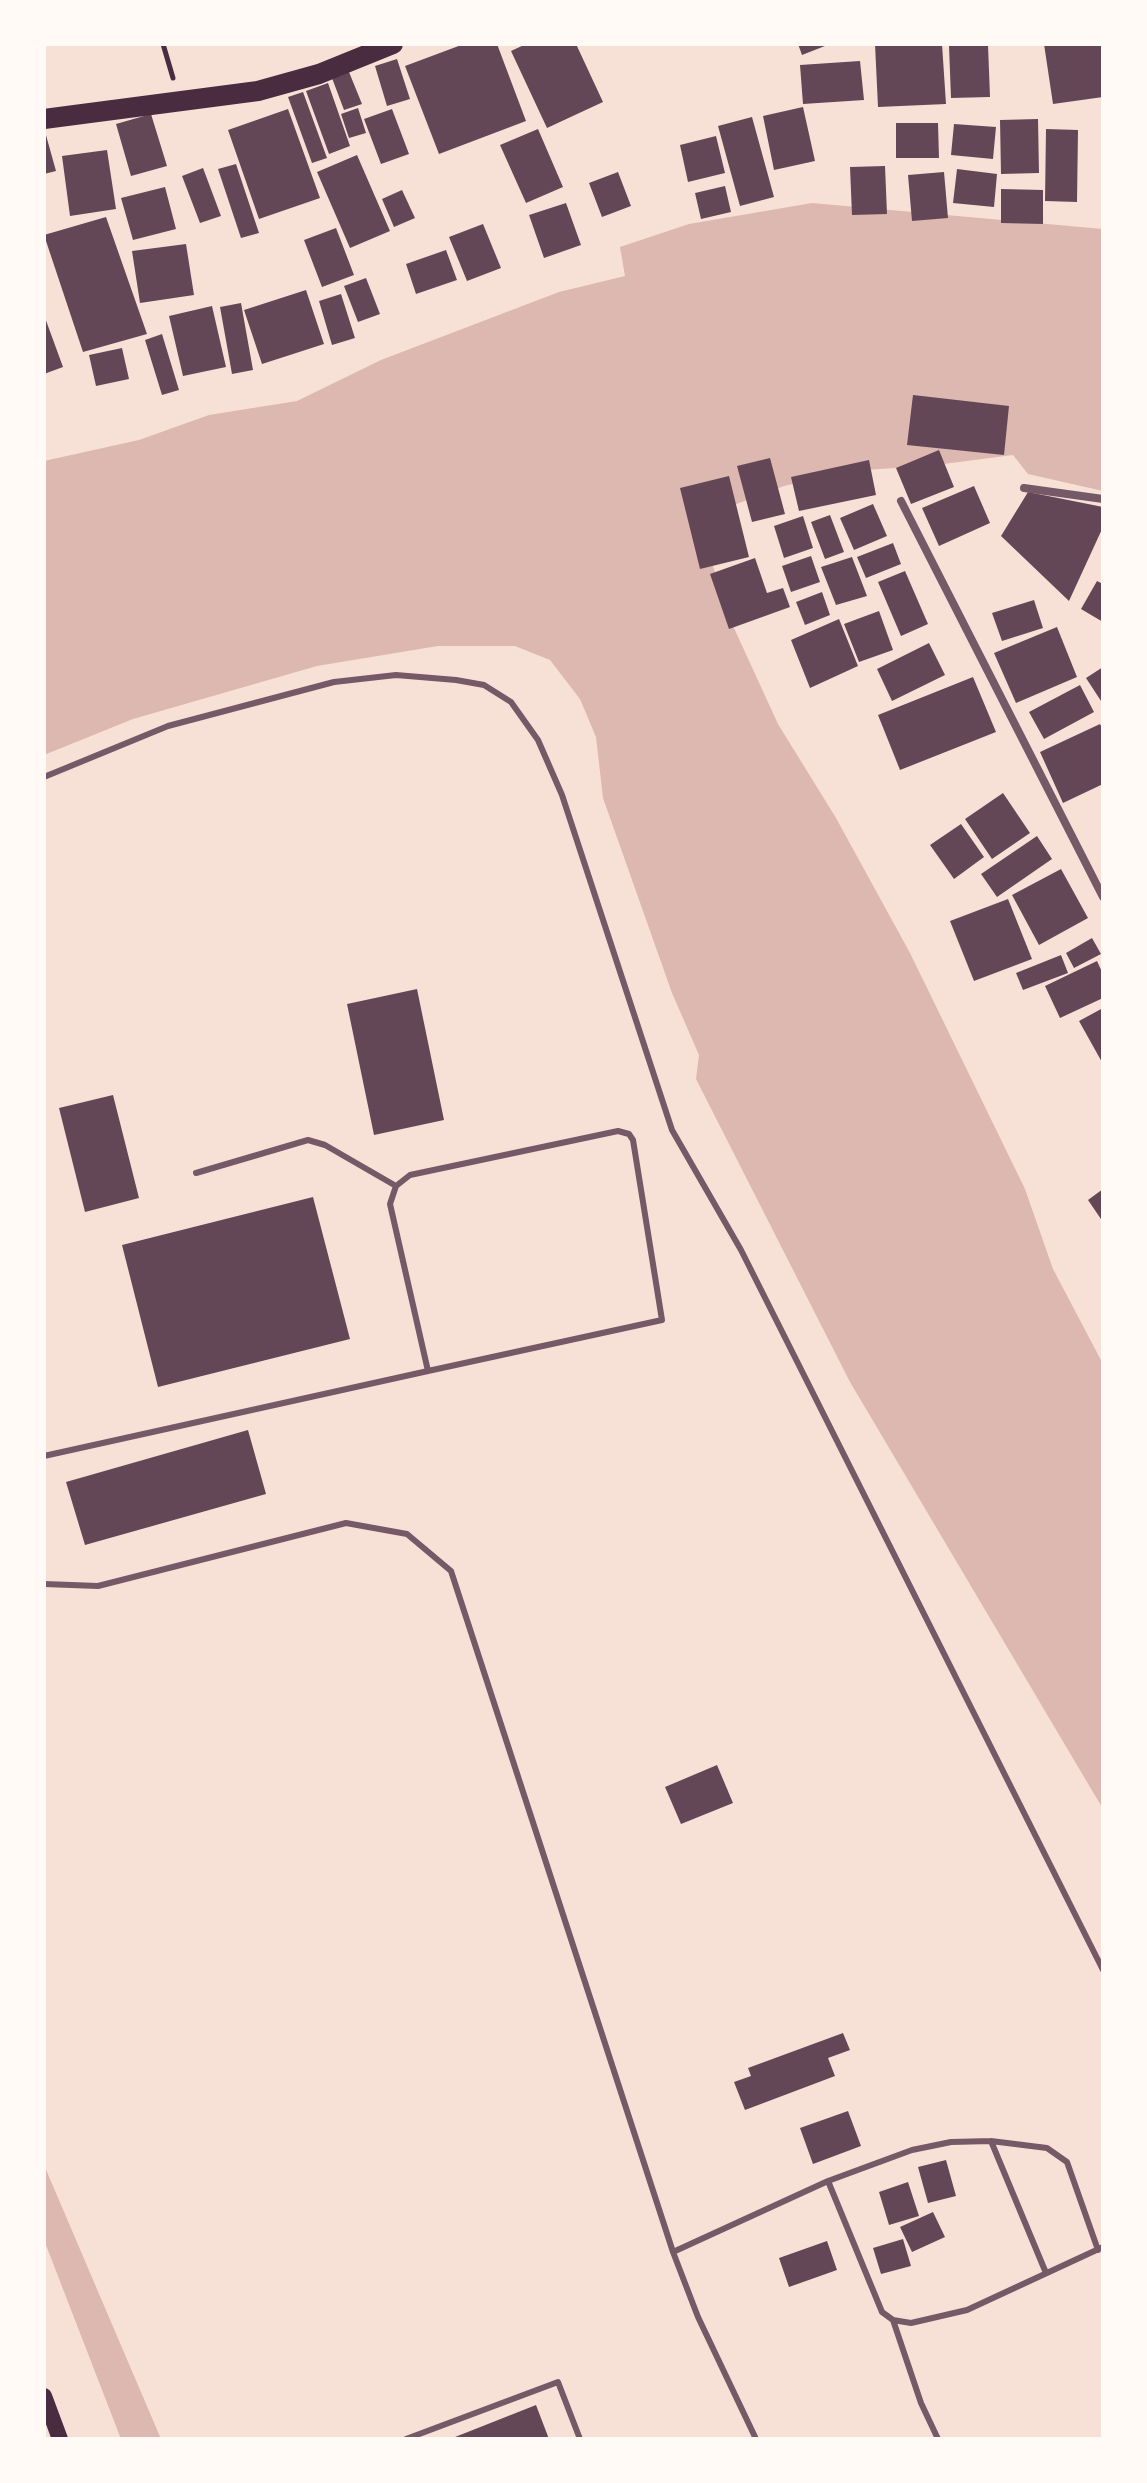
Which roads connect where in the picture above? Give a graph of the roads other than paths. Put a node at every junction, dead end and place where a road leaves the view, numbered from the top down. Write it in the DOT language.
graph roads {
  1 [pos="393,44"];
  2 [pos="44,119"];
  3 [pos="1024,488"];
  4 [pos="1103,499"];
  5 [pos="901,501"];
  6 [pos="44,777"];
  7 [pos="1103,897"];
  8 [pos="196,1173"];
  9 [pos="396,1186"];
  10 [pos="428,1371"];
  11 [pos="44,1456"];
  12 [pos="44,1584"];
  13 [pos="1103,1970"];
  14 [pos="991,2141"];
  15 [pos="828,2181"];
  16 [pos="1100,2249"];
  17 [pos="673,2252"];
  18 [pos="1046,2273"];
  19 [pos="893,2320"];
  20 [pos="44,2396"];
  21 [pos="60,2439"];
  22 [pos="406,2439"];
  23 [pos="580,2439"];
  24 [pos="756,2439"];
  25 [pos="938,2439"];
  1 -- 2 [label="main road"];
  3 -- 4 [label="street"];
  5 -- 7 [label="street"];
  6 -- 13 [label="lane"];
  8 -- 9 [label="lane"];
  9 -- 10 [label="lane"];
  9 -- 10 [label="lane"];
  10 -- 11 [label="lane"];
  12 -- 17 [label="lane"];
  14 -- 15 [label="lane"];
  14 -- 16 [label="lane"];
  14 -- 18 [label="lane"];
  15 -- 17 [label="lane"];
  15 -- 19 [label="lane"];
  16 -- 18 [label="lane"];
  17 -- 24 [label="lane"];
  18 -- 19 [label="lane"];
  19 -- 25 [label="lane"];
  20 -- 21 [label="main road"];
  22 -- 23 [label="lane"];
}
